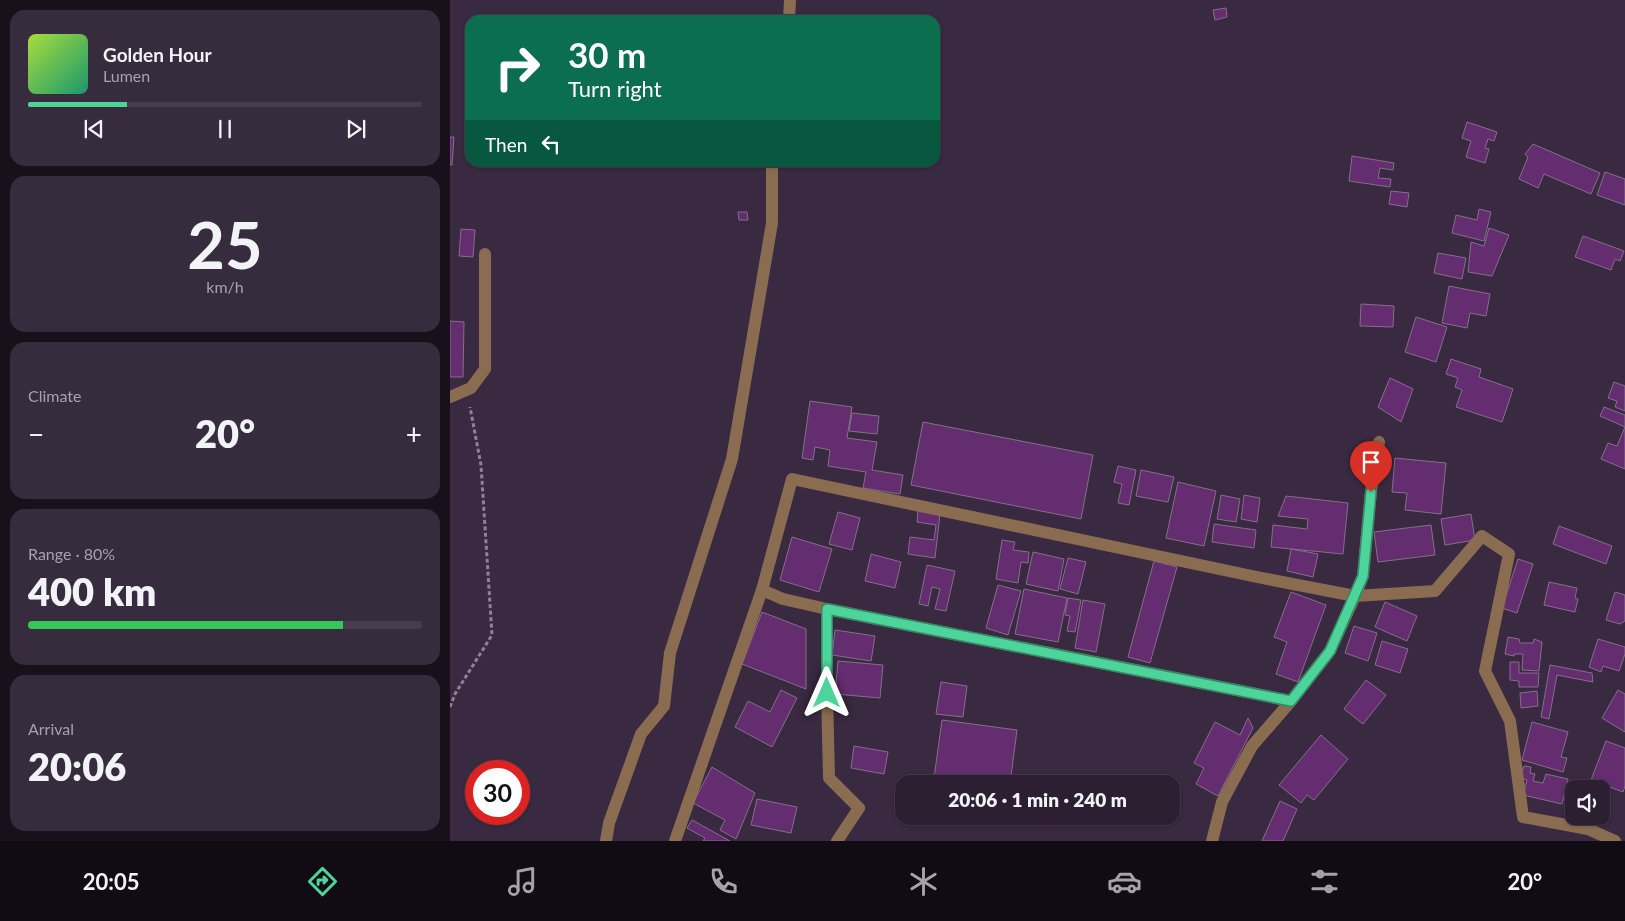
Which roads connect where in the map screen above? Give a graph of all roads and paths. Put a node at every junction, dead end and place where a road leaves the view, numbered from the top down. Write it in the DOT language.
graph roads {
  1 [pos="790,0"];
  2 [pos="789,15"];
  3 [pos="772,167"];
  4 [pos="485,254"];
  5 [pos="450,397"];
  6 [pos="469,405"];
  7 [pos="1379,442"];
  8 [pos="762,590"];
  9 [pos="1355,596"];
  10 [pos="827,609"];
  11 [pos="1291,701"];
  12 [pos="450,707"];
  13 [pos="606,841"];
  14 [pos="675,841"];
  15 [pos="837,841"];
  16 [pos="1212,841"];
  17 [pos="1614,841"];
  1 -- 2 [label="street"];
  3 -- 13 [label="street"];
  4 -- 5 [label="street"];
  6 -- 12 [label="path"];
  7 -- 9 [label="street"];
  8 -- 9 [label="street"];
  8 -- 10 [label="street"];
  8 -- 14 [label="street"];
  9 -- 11 [label="street"];
  9 -- 17 [label="street"];
  10 -- 11 [label="street"];
  10 -- 15 [label="street"];
  11 -- 16 [label="street"];
}
